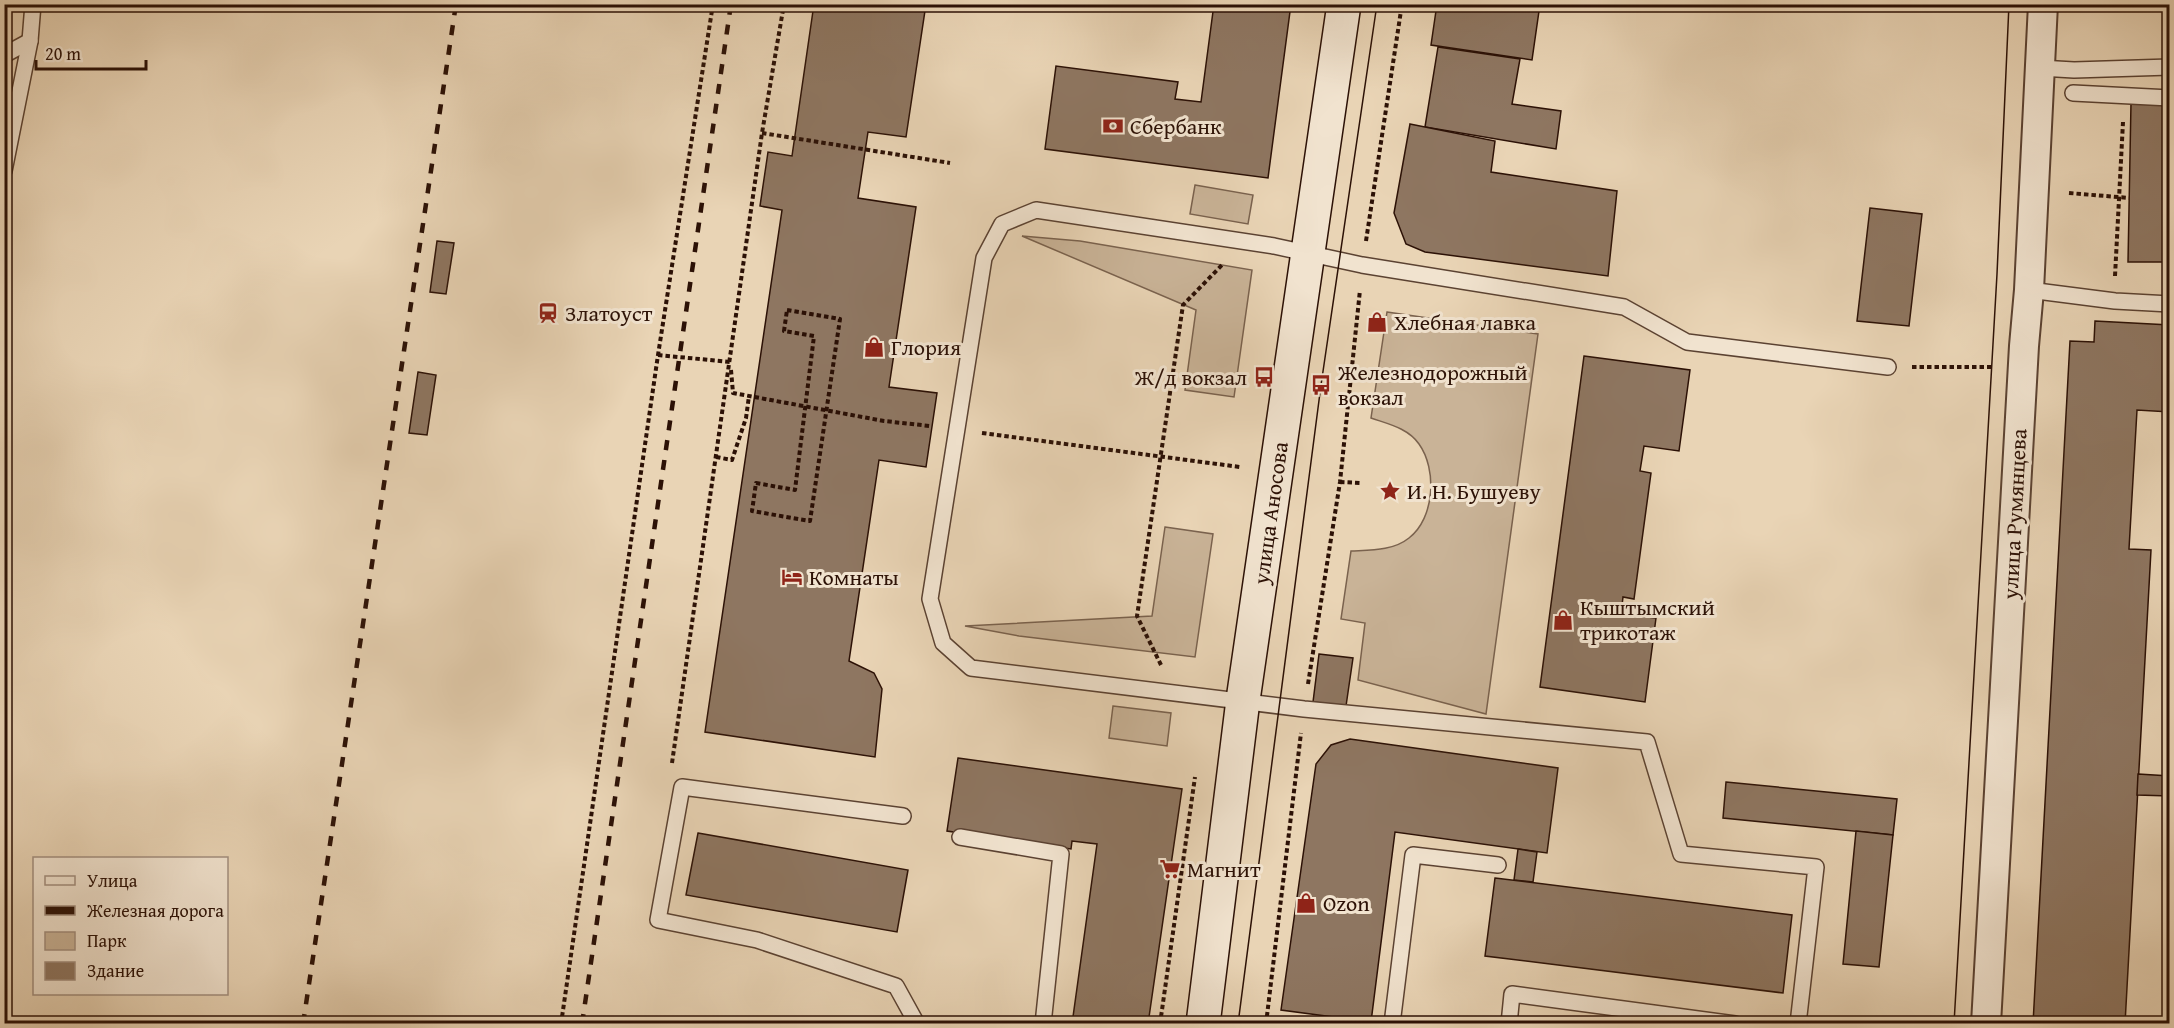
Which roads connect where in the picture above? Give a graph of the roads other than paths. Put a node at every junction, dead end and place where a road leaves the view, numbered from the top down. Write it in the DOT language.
graph roads {
  1 [pos="33,4"];
  2 [pos="1344,4"];
  3 [pos="2043,4"];
  4 [pos="30,41"];
  5 [pos="4,55"];
  6 [pos="2169,67"];
  7 [pos="2040,68"];
  8 [pos="2073,93"];
  9 [pos="2169,98"];
  10 [pos="4,171"];
  11 [pos="1307,252"];
  12 [pos="2030,290"];
  13 [pos="2169,304"];
  14 [pos="1888,367"];
  15 [pos="1243,700"];
  16 [pos="903,816"];
  17 [pos="960,837"];
  18 [pos="1498,865"];
  19 [pos="917,1023"];
  20 [pos="1043,1023"];
  21 [pos="1203,1023"];
  22 [pos="1392,1023"];
  23 [pos="1509,1023"];
  24 [pos="1735,1023"];
  25 [pos="1798,1023"];
  26 [pos="1986,1023"];
  1 -- 4 [label="lane"];
  2 -- 11 [label="main road, улица Аносова"];
  3 -- 7 [label="street, улица Румянцева"];
  4 -- 5 [label="lane"];
  4 -- 10 [label="lane"];
  6 -- 7 [label="lane"];
  7 -- 12 [label="street, улица Румянцева"];
  8 -- 9 [label="lane"];
  11 -- 14 [label="lane"];
  11 -- 15 [label="main road, улица Аносова"];
  11 -- 15 [label="lane"];
  12 -- 13 [label="lane"];
  12 -- 26 [label="street, улица Румянцева"];
  15 -- 21 [label="main road, улица Аносова"];
  15 -- 25 [label="lane"];
  16 -- 19 [label="lane"];
  17 -- 20 [label="lane"];
  18 -- 22 [label="lane"];
  23 -- 24 [label="lane"];
}
